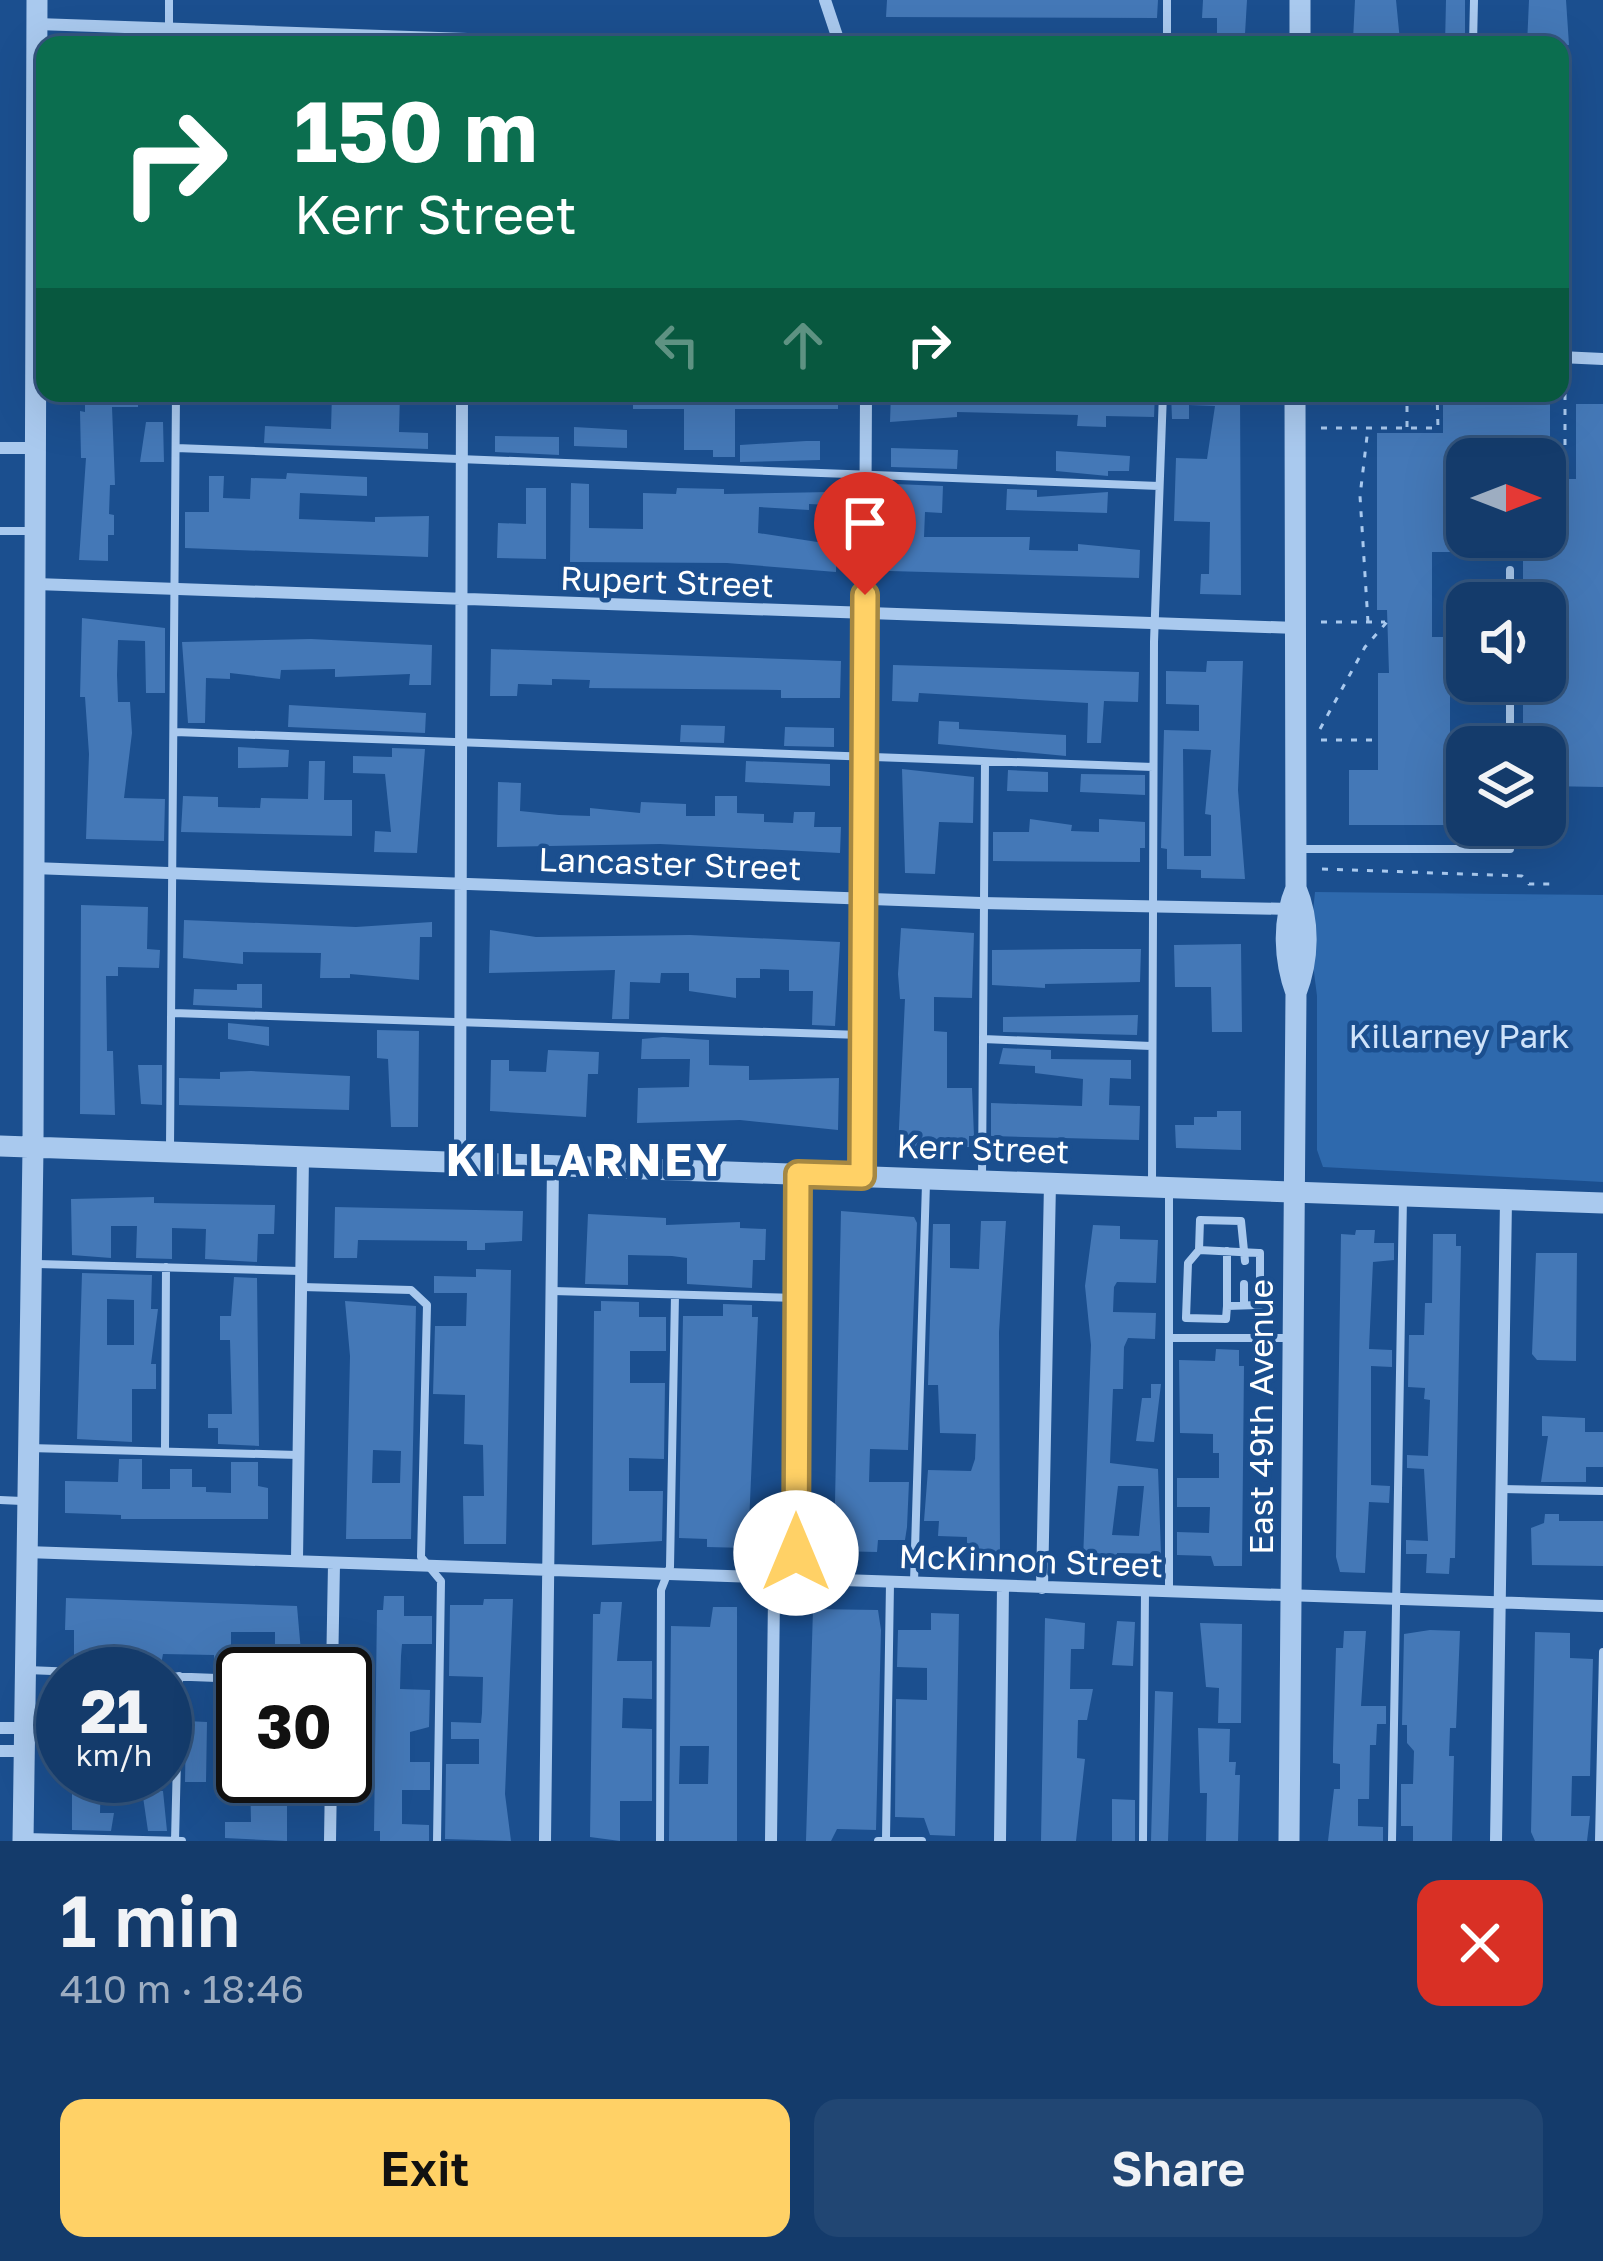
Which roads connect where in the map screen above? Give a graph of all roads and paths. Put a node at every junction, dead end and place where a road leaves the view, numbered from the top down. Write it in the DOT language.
graph roads {
  1 [pos="37,0"];
  2 [pos="169,0"];
  3 [pos="825,0"];
  4 [pos="1167,0"];
  5 [pos="1300,0"];
  6 [pos="1474,0"];
  7 [pos="37,24"];
  8 [pos="169,28"];
  9 [pos="37,36"];
  10 [pos="169,36"];
  11 [pos="392,36"];
  12 [pos="837,36"];
  13 [pos="1167,36"];
  14 [pos="1300,36"];
  15 [pos="1473,36"];
  16 [pos="1569,357"];
  17 [pos="1603,359"];
  18 [pos="38,402"];
  19 [pos="176,402"];
  20 [pos="462,402"];
  21 [pos="866,402"];
  22 [pos="1163,402"];
  23 [pos="1295,402"];
  24 [pos="1407,402"];
  25 [pos="1430,402"];
  26 [pos="1437,402"];
  27 [pos="1565,402"];
  28 [pos="1437,406"];
  29 [pos="1321,428"];
  30 [pos="1368,428"];
  31 [pos="1407,428"];
  32 [pos="1565,438"];
  33 [pos="0,448"];
  34 [pos="36,448"];
  35 [pos="176,448"];
  36 [pos="463,460"];
  37 [pos="866,474"];
  38 [pos="1159,486"];
  39 [pos="0,531"];
  40 [pos="36,531"];
  41 [pos="1510,570"];
  42 [pos="1510,582"];
  43 [pos="36,584"];
  44 [pos="175,590"];
  45 [pos="462,601"];
  46 [pos="865,614"];
  47 [pos="1321,622"];
  48 [pos="1368,622"];
  49 [pos="1154,626"];
  50 [pos="1296,628"];
  51 [pos="1320,729"];
  52 [pos="175,732"];
  53 [pos="464,740"];
  54 [pos="1321,740"];
  55 [pos="1378,740"];
  56 [pos="864,755"];
  57 [pos="985,762"];
  58 [pos="1153,767"];
  59 [pos="1510,846"];
  60 [pos="1296,849"];
  61 [pos="33,868"];
  62 [pos="1322,869"];
  63 [pos="173,873"];
  64 [pos="462,884"];
  65 [pos="1552,884"];
  66 [pos="864,896"];
  67 [pos="1296,902"];
  68 [pos="981,904"];
  69 [pos="1152,906"];
  70 [pos="173,1013"];
  71 [pos="460,1023"];
  72 [pos="863,1035"];
  73 [pos="983,1039"];
  74 [pos="1151,1046"];
  75 [pos="0,1146"];
  76 [pos="32,1148"];
  77 [pos="170,1152"];
  78 [pos="303,1157"];
  79 [pos="460,1162"];
  80 [pos="553,1166"];
  81 [pos="798,1174"];
  82 [pos="862,1176"];
  83 [pos="926,1180"];
  84 [pos="982,1181"];
  85 [pos="1050,1183"];
  86 [pos="1160,1187"];
  87 [pos="1294,1193"];
  88 [pos="1403,1196"];
  89 [pos="1506,1200"];
  90 [pos="1603,1203"];
  91 [pos="1199,1250"];
  92 [pos="1227,1251"];
  93 [pos="1244,1257"];
  94 [pos="30,1264"];
  95 [pos="166,1267"];
  96 [pos="300,1271"];
  97 [pos="1244,1284"];
  98 [pos="300,1287"];
  99 [pos="551,1292"];
  100 [pos="675,1295"];
  101 [pos="796,1298"];
  102 [pos="1244,1305"];
  103 [pos="1227,1306"];
  104 [pos="1170,1337"];
  105 [pos="1292,1338"];
  106 [pos="28,1448"];
  107 [pos="165,1450"];
  108 [pos="298,1455"];
  109 [pos="1501,1489"];
  110 [pos="1603,1491"];
  111 [pos="0,1500"];
  112 [pos="27,1501"];
  113 [pos="26,1552"];
  114 [pos="297,1559"];
  115 [pos="334,1564"];
  116 [pos="430,1568"];
  117 [pos="548,1572"];
  118 [pos="666,1575"];
  119 [pos="784,1579"];
  120 [pos="890,1583"];
  121 [pos="914,1583"];
  122 [pos="1003,1586"];
  123 [pos="1042,1588"];
  124 [pos="1145,1591"];
  125 [pos="1169,1592"];
  126 [pos="1292,1595"];
  127 [pos="1396,1601"];
  128 [pos="1498,1603"];
  129 [pos="1603,1606"];
  130 [pos="332,1647"];
  131 [pos="1603,1652"];
  132 [pos="25,1670"];
  133 [pos="36,1670"];
  134 [pos="0,1728"];
  135 [pos="24,1740"];
  136 [pos="0,1751"];
  137 [pos="178,1803"];
  138 [pos="331,1803"];
  139 [pos="23,1839"];
  140 [pos="882,1840"];
  141 [pos="178,1841"];
  142 [pos="330,1841"];
  143 [pos="437,1841"];
  144 [pos="545,1841"];
  145 [pos="660,1841"];
  146 [pos="771,1841"];
  147 [pos="922,1841"];
  148 [pos="1000,1841"];
  149 [pos="1143,1841"];
  150 [pos="1289,1841"];
  151 [pos="1392,1841"];
  152 [pos="1496,1841"];
  153 [pos="1599,1841"];
  1 -- 7 [label="street"];
  2 -- 8 [label="lane"];
  3 -- 12 [label="street"];
  4 -- 13 [label="lane"];
  5 -- 14 [label="street"];
  6 -- 15 [label="lane"];
  7 -- 8 [label="street"];
  7 -- 9 [label="street"];
  8 -- 10 [label="lane"];
  8 -- 11 [label="street"];
  16 -- 17 [label="street"];
  18 -- 34 [label="street"];
  19 -- 35 [label="lane"];
  20 -- 36 [label="street"];
  21 -- 37 [label="street"];
  22 -- 38 [label="lane"];
  23 -- 50 [label="street, East 49th Avenue"];
  24 -- 31 [label="path"];
  25 -- 28 [label="path"];
  26 -- 28 [label="path"];
  27 -- 32 [label="path"];
  28 -- 31 [label="path"];
  29 -- 30 [label="path"];
  30 -- 31 [label="path"];
  30 -- 48 [label="path"];
  33 -- 34 [label="street"];
  34 -- 40 [label="street"];
  35 -- 36 [label="lane"];
  35 -- 44 [label="lane"];
  36 -- 37 [label="lane"];
  36 -- 45 [label="street"];
  37 -- 38 [label="lane"];
  37 -- 46 [label="street"];
  38 -- 49 [label="lane"];
  39 -- 40 [label="lane"];
  40 -- 43 [label="street"];
  41 -- 42 [label="lane"];
  43 -- 44 [label="street, Rupert Street"];
  43 -- 61 [label="street"];
  44 -- 45 [label="street, Rupert Street"];
  44 -- 52 [label="lane"];
  45 -- 46 [label="street, Rupert Street"];
  45 -- 53 [label="street"];
  46 -- 49 [label="street, Rupert Street"];
  46 -- 56 [label="street"];
  47 -- 48 [label="path"];
  48 -- 51 [label="path"];
  49 -- 50 [label="street, Rupert Street"];
  49 -- 58 [label="lane"];
  50 -- 60 [label="street, East 49th Avenue"];
  52 -- 53 [label="lane"];
  52 -- 63 [label="lane"];
  53 -- 56 [label="lane"];
  53 -- 64 [label="street"];
  54 -- 55 [label="path"];
  56 -- 57 [label="lane"];
  56 -- 66 [label="street"];
  57 -- 58 [label="lane"];
  57 -- 68 [label="lane"];
  58 -- 69 [label="lane"];
  59 -- 60 [label="lane"];
  60 -- 67 [label="street, East 49th Avenue"];
  61 -- 63 [label="street, Lancaster Street"];
  61 -- 76 [label="street"];
  62 -- 65 [label="path"];
  63 -- 64 [label="street, Lancaster Street"];
  63 -- 70 [label="lane"];
  64 -- 66 [label="street, Lancaster Street"];
  64 -- 71 [label="street"];
  66 -- 68 [label="street, Lancaster Street"];
  66 -- 72 [label="street"];
  67 -- 69 [label="street, Lancaster Street"];
  67 -- 87 [label="street, East 49th Avenue"];
  68 -- 69 [label="street, Lancaster Street"];
  68 -- 73 [label="lane"];
  69 -- 74 [label="lane"];
  70 -- 71 [label="lane"];
  70 -- 77 [label="lane"];
  71 -- 72 [label="lane"];
  71 -- 79 [label="street"];
  72 -- 82 [label="street"];
  73 -- 74 [label="lane"];
  73 -- 84 [label="lane"];
  74 -- 86 [label="lane"];
  75 -- 76 [label="street, Kerr Street"];
  76 -- 77 [label="street, Kerr Street"];
  76 -- 94 [label="street"];
  77 -- 78 [label="street, Kerr Street"];
  78 -- 79 [label="street, Kerr Street"];
  78 -- 96 [label="street"];
  79 -- 80 [label="street, Kerr Street"];
  80 -- 81 [label="street, Kerr Street"];
  80 -- 99 [label="street"];
  81 -- 82 [label="street, Kerr Street"];
  81 -- 101 [label="street"];
  82 -- 83 [label="street, Kerr Street"];
  83 -- 84 [label="street, Kerr Street"];
  83 -- 121 [label="lane"];
  84 -- 85 [label="street, Kerr Street"];
  85 -- 86 [label="street, Kerr Street"];
  85 -- 123 [label="street"];
  86 -- 87 [label="street, Kerr Street"];
  86 -- 104 [label="lane"];
  87 -- 88 [label="street, Kerr Street"];
  87 -- 105 [label="street, East 49th Avenue"];
  88 -- 89 [label="street, Kerr Street"];
  88 -- 127 [label="lane"];
  89 -- 90 [label="street, Kerr Street"];
  89 -- 109 [label="street"];
  91 -- 92 [label="lane"];
  91 -- 93 [label="lane"];
  91 -- 103 [label="lane"];
  92 -- 93 [label="lane"];
  92 -- 103 [label="lane"];
  93 -- 102 [label="lane"];
  94 -- 95 [label="lane"];
  94 -- 106 [label="street"];
  95 -- 96 [label="lane"];
  95 -- 107 [label="lane"];
  96 -- 98 [label="street"];
  97 -- 102 [label="lane"];
  98 -- 108 [label="street"];
  98 -- 116 [label="lane"];
  99 -- 100 [label="lane"];
  99 -- 117 [label="street"];
  100 -- 101 [label="lane"];
  100 -- 118 [label="lane"];
  101 -- 119 [label="street"];
  102 -- 103 [label="lane"];
  104 -- 105 [label="lane"];
  104 -- 125 [label="lane"];
  105 -- 126 [label="street, East 49th Avenue"];
  106 -- 107 [label="lane"];
  106 -- 112 [label="street"];
  107 -- 108 [label="lane"];
  108 -- 114 [label="street"];
  109 -- 110 [label="lane"];
  109 -- 128 [label="street"];
  111 -- 112 [label="lane"];
  112 -- 113 [label="street"];
  113 -- 114 [label="street, McKinnon Street"];
  113 -- 132 [label="street"];
  114 -- 115 [label="street, McKinnon Street"];
  115 -- 116 [label="street, McKinnon Street"];
  115 -- 130 [label="street"];
  116 -- 117 [label="street, McKinnon Street"];
  116 -- 143 [label="lane"];
  117 -- 118 [label="street, McKinnon Street"];
  117 -- 144 [label="street"];
  118 -- 119 [label="street, McKinnon Street"];
  118 -- 145 [label="lane"];
  119 -- 120 [label="street, McKinnon Street"];
  119 -- 146 [label="street"];
  120 -- 121 [label="street, McKinnon Street"];
  120 -- 140 [label="lane"];
  121 -- 122 [label="street, McKinnon Street"];
  122 -- 123 [label="street, McKinnon Street"];
  122 -- 148 [label="street"];
  123 -- 124 [label="street, McKinnon Street"];
  124 -- 125 [label="street, McKinnon Street"];
  124 -- 149 [label="lane"];
  125 -- 126 [label="street, McKinnon Street"];
  126 -- 127 [label="street, McKinnon Street"];
  126 -- 150 [label="street, East 49th Avenue"];
  127 -- 128 [label="street, McKinnon Street"];
  127 -- 151 [label="lane"];
  128 -- 129 [label="street, McKinnon Street"];
  128 -- 152 [label="street"];
  131 -- 153 [label="lane"];
  132 -- 133 [label="lane"];
  132 -- 135 [label="street"];
  134 -- 135 [label="street"];
  135 -- 136 [label="street"];
  135 -- 139 [label="street"];
  137 -- 141 [label="lane"];
  138 -- 142 [label="street"];
  139 -- 141 [label="lane"];
  140 -- 147 [label="lane"];
}
